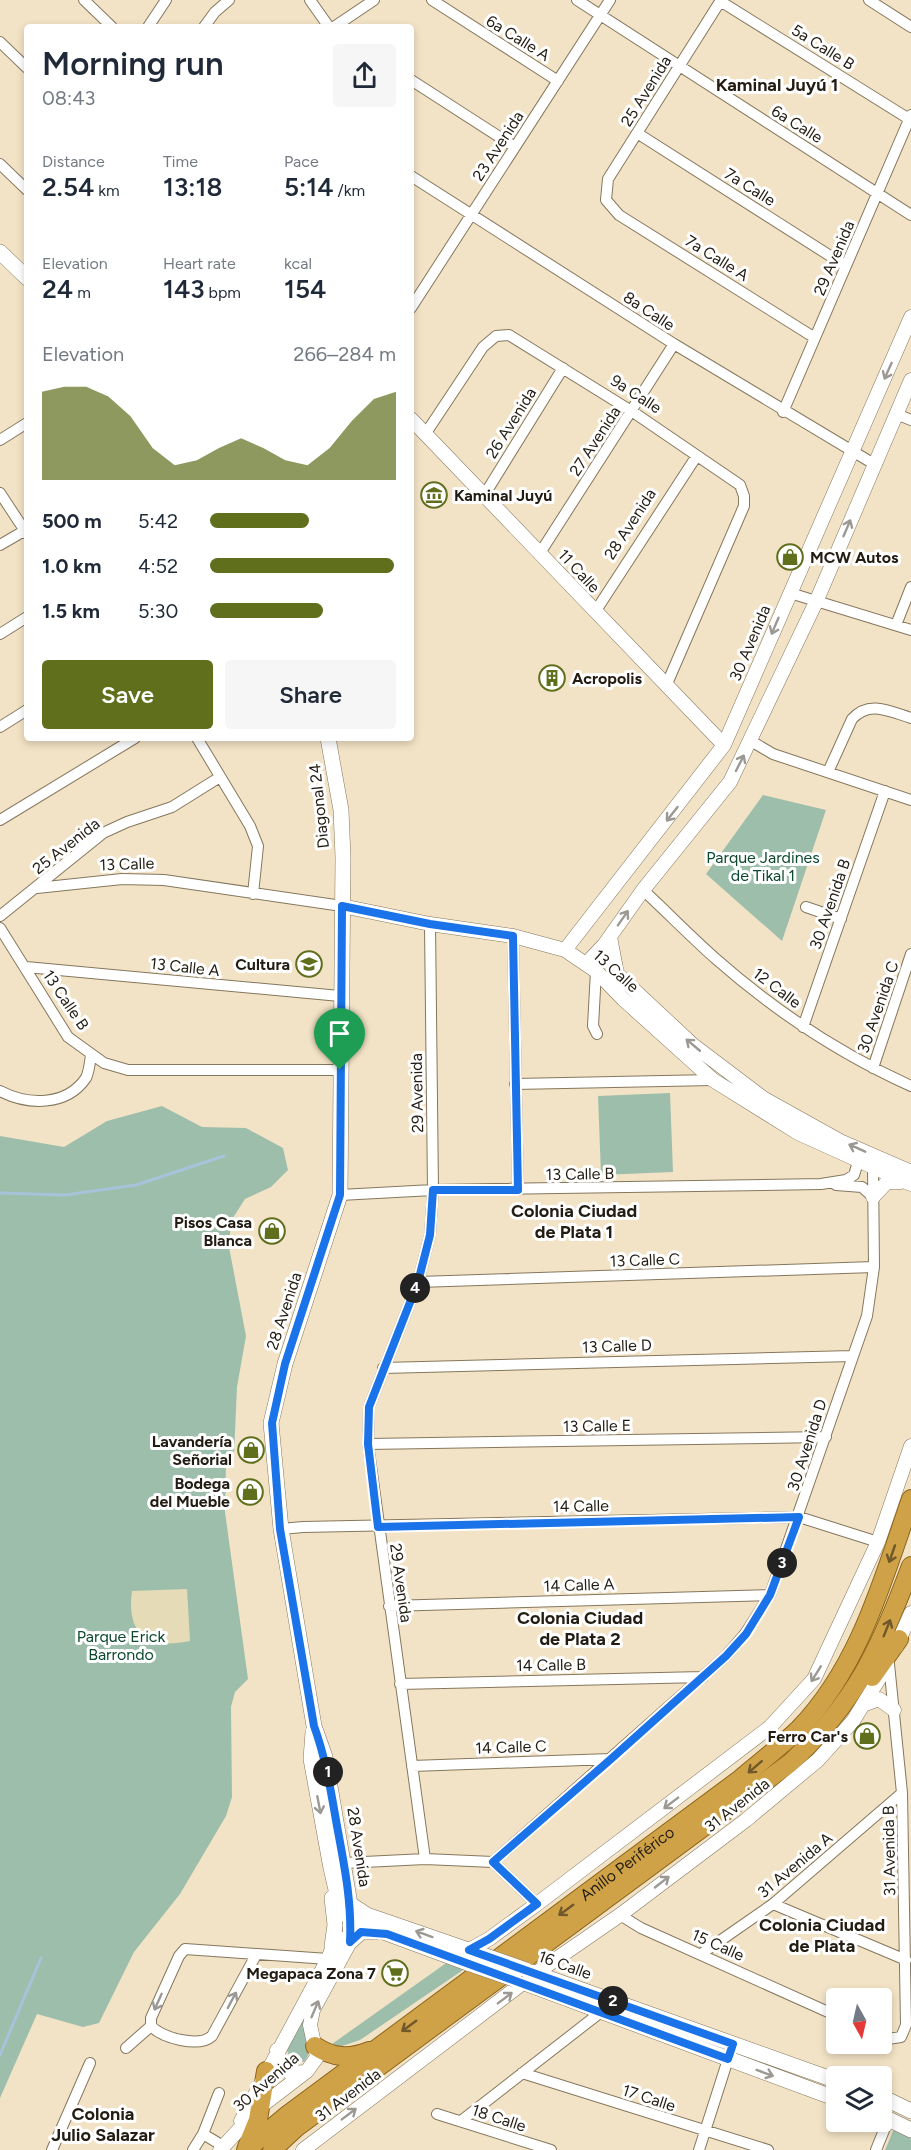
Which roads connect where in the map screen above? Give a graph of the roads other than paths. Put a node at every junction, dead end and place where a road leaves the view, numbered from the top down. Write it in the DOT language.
graph roads {
  1 [pos="84,0"];
  2 [pos="166,0"];
  3 [pos="229,0"];
  4 [pos="310,0"];
  5 [pos="374,0"];
  6 [pos="432,0"];
  7 [pos="577,0"];
  8 [pos="610,0"];
  9 [pos="720,0"];
  10 [pos="870,0"];
  11 [pos="600,15"];
  12 [pos="109,24"];
  13 [pos="150,24"];
  14 [pos="206,24"];
  15 [pos="327,24"];
  16 [pos="338,24"];
  17 [pos="911,27"];
  18 [pos="0,42"];
  19 [pos="24,65"];
  20 [pos="679,67"];
  21 [pos="558,81"];
  22 [pos="414,82"];
  23 [pos="910,117"];
  24 [pos="637,133"];
  25 [pos="515,147"];
  26 [pos="0,164"];
  27 [pos="414,178"];
  28 [pos="24,187"];
  29 [pos="878,193"];
  30 [pos="606,200"];
  31 [pos="472,214"];
  32 [pos="911,215"];
  33 [pos="0,252"];
  34 [pos="0,265"];
  35 [pos="846,266"];
  36 [pos="24,276"];
  37 [pos="24,277"];
  38 [pos="414,303"];
  39 [pos="911,317"];
  40 [pos="815,338"];
  41 [pos="674,344"];
  42 [pos="563,368"];
  43 [pos="911,380"];
  44 [pos="633,412"];
  45 [pos="783,412"];
  46 [pos="896,414"];
  47 [pos="911,420"];
  48 [pos="414,422"];
  49 [pos="24,425"];
  50 [pos="426,434"];
  51 [pos="0,440"];
  52 [pos="852,453"];
  53 [pos="696,457"];
  54 [pos="874,464"];
  55 [pos="0,493"];
  56 [pos="485,494"];
  57 [pos="24,530"];
  58 [pos="24,533"];
  59 [pos="0,545"];
  60 [pos="540,553"];
  61 [pos="911,587"];
  62 [pos="790,593"];
  63 [pos="816,602"];
  64 [pos="595,612"];
  65 [pos="24,619"];
  66 [pos="896,625"];
  67 [pos="911,630"];
  68 [pos="0,634"];
  69 [pos="666,686"];
  70 [pos="24,712"];
  71 [pos="911,718"];
  72 [pos="0,727"];
  73 [pos="130,741"];
  74 [pos="199,741"];
  75 [pos="329,741"];
  76 [pos="751,741"];
  77 [pos="724,745"];
  78 [pos="828,772"];
  79 [pos="220,777"];
  80 [pos="697,782"];
  81 [pos="885,791"];
  82 [pos="720,794"];
  83 [pos="911,800"];
  84 [pos="0,820"];
  85 [pos="37,888"];
  86 [pos="643,890"];
  87 [pos="253,894"];
  88 [pos="342,906"];
  89 [pos="806,907"];
  90 [pos="0,916"];
  91 [pos="841,919"];
  92 [pos="430,924"];
  93 [pos="0,928"];
  94 [pos="513,936"];
  95 [pos="607,941"];
  96 [pos="565,950"];
  97 [pos="911,954"];
  98 [pos="26,967"];
  99 [pos="591,967"];
  100 [pos="615,990"];
  101 [pos="340,996"];
  102 [pos="803,1027"];
  103 [pos="597,1034"];
  104 [pos="91,1055"];
  105 [pos="873,1068"];
  106 [pos="340,1070"];
  107 [pos="713,1080"];
  108 [pos="515,1084"];
  109 [pos="911,1086"];
  110 [pos="0,1091"];
  111 [pos="858,1162"];
  112 [pos="873,1169"];
  113 [pos="909,1179"];
  114 [pos="821,1184"];
  115 [pos="433,1190"];
  116 [pos="518,1190"];
  117 [pos="340,1195"];
  118 [pos="873,1197"];
  119 [pos="874,1268"];
  120 [pos="418,1282"];
  121 [pos="853,1356"];
  122 [pos="383,1368"];
  123 [pos="826,1437"];
  124 [pos="368,1444"];
  125 [pos="911,1446"];
  126 [pos="911,1498"];
  127 [pos="799,1517"];
  128 [pos="378,1527"];
  129 [pos="280,1529"];
  130 [pos="878,1542"];
  131 [pos="911,1566"];
  132 [pos="770,1595"];
  133 [pos="389,1606"];
  134 [pos="911,1613"];
  135 [pos="905,1638"];
  136 [pos="889,1664"];
  137 [pos="702,1677"];
  138 [pos="400,1684"];
  139 [pos="860,1697"];
  140 [pos="894,1710"];
  141 [pos="611,1759"];
  142 [pos="412,1766"];
  143 [pos="902,1793"];
  144 [pos="425,1859"];
  145 [pos="493,1862"];
  146 [pos="338,1866"];
  147 [pos="350,1904"];
  148 [pos="537,1904"];
  149 [pos="773,1904"];
  150 [pos="620,1915"];
  151 [pos="379,1918"];
  152 [pos="351,1920"];
  153 [pos="387,1934"];
  154 [pos="350,1942"];
  155 [pos="330,1953"];
  156 [pos="701,1954"];
  157 [pos="256,1956"];
  158 [pos="469,1957"];
  159 [pos="906,1960"];
  160 [pos="525,1976"];
  161 [pos="826,2011"];
  162 [pos="601,2012"];
  163 [pos="151,2026"];
  164 [pos="892,2038"];
  165 [pos="733,2044"];
  166 [pos="382,2045"];
  167 [pos="315,2046"];
  168 [pos="126,2048"];
  169 [pos="277,2050"];
  170 [pos="728,2059"];
  171 [pos="90,2063"];
  172 [pos="266,2071"];
  173 [pos="307,2071"];
  174 [pos="522,2073"];
  175 [pos="826,2077"];
  176 [pos="219,2093"];
  177 [pos="826,2095"];
  178 [pos="892,2102"];
  179 [pos="260,2107"];
  180 [pos="911,2111"];
  181 [pos="437,2114"];
  182 [pos="892,2120"];
  183 [pos="461,2121"];
  184 [pos="911,2130"];
  185 [pos="705,2131"];
  186 [pos="881,2132"];
  187 [pos="234,2133"];
  188 [pos="203,2134"];
  189 [pos="222,2148"];
  190 [pos="52,2150"];
  191 [pos="193,2150"];
  192 [pos="246,2150"];
  193 [pos="272,2150"];
  194 [pos="303,2150"];
  195 [pos="551,2150"];
  196 [pos="699,2150"];
  197 [pos="768,2150"];
  198 [pos="876,2150"];
  1 -- 12 [label="street"];
  2 -- 13 [label="street"];
  3 -- 14 [label="street"];
  4 -- 15 [label="street"];
  5 -- 16 [label="street"];
  6 -- 21 [label="street, 6a Calle A"];
  7 -- 11 [label="street, 6a Calle"];
  8 -- 11 [label="street, 23 Avenida"];
  9 -- 20 [label="street, 25 Avenida"];
  9 -- 23 [label="street, 5a Calle B"];
  10 -- 17 [label="street"];
  11 -- 20 [label="street, 6a Calle"];
  11 -- 21 [label="street, 23 Avenida"];
  18 -- 19 [label="street"];
  20 -- 24 [label="street, 25 Avenida"];
  20 -- 29 [label="street, 6a Calle"];
  21 -- 25 [label="street, 23 Avenida"];
  22 -- 25 [label="street"];
  23 -- 29 [label="street, 29 Avenida"];
  24 -- 30 [label="street, 25 Avenida"];
  24 -- 35 [label="street, 7a Calle"];
  25 -- 31 [label="street, 23 Avenida"];
  26 -- 28 [label="street"];
  27 -- 31 [label="street, 8a Calle"];
  29 -- 32 [label="street, 6a Calle"];
  29 -- 35 [label="street, 29 Avenida"];
  30 -- 40 [label="street, 7a Calle A"];
  31 -- 38 [label="street, 23 Avenida"];
  31 -- 41 [label="street, 8a Calle"];
  33 -- 36 [label="main road"];
  34 -- 37 [label="main road"];
  35 -- 40 [label="street, 29 Avenida"];
  39 -- 52 [label="street, 30 Avenida, one-way"];
  40 -- 45 [label="street, 29 Avenida"];
  41 -- 44 [label="street, 27 Avenida"];
  41 -- 45 [label="street, 8a Calle"];
  42 -- 44 [label="street, 9a Calle"];
  42 -- 50 [label="street, 9a Calle"];
  42 -- 56 [label="street, 26 Avenida"];
  43 -- 46 [label="street"];
  44 -- 53 [label="street, 9a Calle"];
  44 -- 60 [label="street, 27 Avenida"];
  45 -- 52 [label="street, 8a Calle"];
  46 -- 47 [label="street"];
  46 -- 54 [label="street"];
  48 -- 50 [label="street, 11 Calle"];
  49 -- 51 [label="street"];
  50 -- 56 [label="street, 11 Calle"];
  52 -- 54 [label="street, 8a Calle"];
  52 -- 62 [label="street, 30 Avenida"];
  53 -- 64 [label="street, 28 Avenida"];
  53 -- 69 [label="street, 9a Calle"];
  63 -- 54 [label="street, one-way"];
  55 -- 57 [label="street"];
  56 -- 60 [label="street, 11 Calle"];
  58 -- 59 [label="street"];
  60 -- 64 [label="street, 11 Calle"];
  61 -- 66 [label="street"];
  62 -- 63 [label="street"];
  62 -- 77 [label="street, 30 Avenida, one-way"];
  63 -- 66 [label="street"];
  63 -- 76 [label="street"];
  64 -- 69 [label="street, 11 Calle"];
  65 -- 68 [label="street"];
  66 -- 67 [label="street"];
  69 -- 77 [label="street, 11 Calle"];
  70 -- 72 [label="street"];
  71 -- 78 [label="street"];
  73 -- 84 [label="street"];
  74 -- 79 [label="street"];
  75 -- 88 [label="main road, Diagonal 24"];
  76 -- 78 [label="street"];
  82 -- 76 [label="street, one-way"];
  77 -- 80 [label="street, 30 Avenida"];
  78 -- 81 [label="street"];
  79 -- 85 [label="street, 25 Avenida"];
  79 -- 87 [label="street"];
  80 -- 82 [label="street"];
  80 -- 96 [label="street, 30 Avenida, one-way"];
  81 -- 83 [label="street"];
  81 -- 91 [label="street, 30 Avenida B"];
  82 -- 86 [label="street"];
  85 -- 87 [label="street, 13 Calle"];
  85 -- 90 [label="street, 25 Avenida"];
  95 -- 86 [label="street, one-way"];
  86 -- 102 [label="street, 12 Calle"];
  87 -- 88 [label="street, 13 Calle"];
  88 -- 92 [label="street, 13 Calle"];
  88 -- 101 [label="main road, 28 Avenida"];
  89 -- 91 [label="street"];
  91 -- 102 [label="street, 30 Avenida B"];
  92 -- 94 [label="street, 13 Calle"];
  92 -- 115 [label="street, 29 Avenida"];
  93 -- 98 [label="street, 13 Calle B"];
  94 -- 96 [label="street, 13 Calle"];
  94 -- 108 [label="street"];
  95 -- 99 [label="street"];
  95 -- 100 [label="street"];
  113 -- 95 [label="street, 13 Calle, one-way"];
  96 -- 99 [label="street, 13 Calle"];
  97 -- 105 [label="street, 30 Avenida C"];
  98 -- 101 [label="street, 13 Calle A"];
  98 -- 104 [label="street, 13 Calle B"];
  99 -- 100 [label="street, 13 Calle"];
  99 -- 103 [label="street"];
  100 -- 107 [label="street, 13 Calle"];
  101 -- 106 [label="main road, 28 Avenida"];
  102 -- 105 [label="street, 12 Calle"];
  104 -- 106 [label="street, 13 Calle B"];
  104 -- 110 [label="street"];
  105 -- 109 [label="street, 12 Calle"];
  106 -- 117 [label="main road, 28 Avenida"];
  107 -- 108 [label="street"];
  107 -- 111 [label="street, 13 Calle"];
  108 -- 116 [label="street"];
  111 -- 112 [label="street, 13 Calle"];
  111 -- 114 [label="street, 13 Calle B"];
  112 -- 113 [label="street, 13 Calle"];
  112 -- 118 [label="street, 30 Avenida D"];
  113 -- 118 [label="street"];
  114 -- 116 [label="street, 13 Calle B"];
  114 -- 118 [label="street, 13 Calle B"];
  115 -- 116 [label="street, 13 Calle B"];
  115 -- 117 [label="street, 13 Calle B"];
  115 -- 120 [label="street, 29 Avenida"];
  117 -- 129 [label="main road, 28 Avenida"];
  118 -- 119 [label="street, 30 Avenida D"];
  119 -- 120 [label="street, 13 Calle C"];
  119 -- 121 [label="street, 30 Avenida D"];
  120 -- 122 [label="street, 29 Avenida"];
  121 -- 122 [label="street, 13 Calle D"];
  121 -- 123 [label="street, 30 Avenida D"];
  122 -- 124 [label="street, 29 Avenida"];
  123 -- 124 [label="street, 13 Calle E"];
  123 -- 127 [label="street, 30 Avenida D"];
  124 -- 128 [label="street, 29 Avenida"];
  125 -- 130 [label="street"];
  126 -- 166 [label="highway, Anillo Periférico, one-way"];
  127 -- 128 [label="street, 14 Calle"];
  127 -- 130 [label="street, 14 Calle"];
  127 -- 132 [label="street, 30 Avenida D"];
  128 -- 129 [label="street, 14 Calle"];
  128 -- 133 [label="street, 29 Avenida"];
  129 -- 146 [label="main road, 28 Avenida"];
  130 -- 148 [label="street, one-way"];
  139 -- 131 [label="highway, Anillo Periférico, one-way"];
  132 -- 133 [label="street, 14 Calle A"];
  132 -- 137 [label="street, 30 Avenida D"];
  133 -- 138 [label="street, 29 Avenida"];
  134 -- 135 [label="street, 31 Avenida"];
  135 -- 136 [label="street, 31 Avenida"];
  135 -- 139 [label="highway"];
  136 -- 139 [label="street, 31 Avenida"];
  136 -- 140 [label="street, 31 Avenida B"];
  137 -- 138 [label="street, 14 Calle B"];
  137 -- 141 [label="street, 30 Avenida D"];
  138 -- 142 [label="street, 29 Avenida"];
  139 -- 140 [label="street"];
  150 -- 139 [label="street, 31 Avenida, one-way"];
  139 -- 193 [label="highway, Anillo Periférico"];
  140 -- 143 [label="street, 31 Avenida B"];
  141 -- 142 [label="street, 14 Calle C"];
  141 -- 145 [label="street, 30 Avenida D"];
  142 -- 144 [label="street, 29 Avenida"];
  143 -- 149 [label="street, 31 Avenida A"];
  143 -- 159 [label="street, 31 Avenida B"];
  144 -- 145 [label="street"];
  144 -- 146 [label="street"];
  145 -- 148 [label="street"];
  146 -- 147 [label="main road, 28 Avenida"];
  146 -- 152 [label="main road, 28 Avenida"];
  146 -- 155 [label="main road"];
  147 -- 151 [label="main road, 16 Calle"];
  147 -- 152 [label="street, 30 Avenida"];
  148 -- 158 [label="street"];
  149 -- 156 [label="street, 31 Avenida A"];
  149 -- 159 [label="street"];
  150 -- 156 [label="street, 15 Calle"];
  150 -- 160 [label="street, 31 Avenida"];
  151 -- 152 [label="street"];
  158 -- 151 [label="main road, 16 Calle, one-way"];
  152 -- 153 [label="main road, 16 Calle"];
  152 -- 154 [label="street, 30 Avenida"];
  152 -- 155 [label="street, 30 Avenida"];
  153 -- 154 [label="main road"];
  153 -- 158 [label="main road, 16 Calle"];
  167 -- 154 [label="street, 30 Avenida, one-way"];
  155 -- 157 [label="street"];
  155 -- 169 [label="street, 30 Avenida"];
  156 -- 161 [label="street, 15 Calle"];
  157 -- 163 [label="street, one-way"];
  163 -- 157 [label="street, one-way"];
  158 -- 160 [label="main road, 16 Calle, bridge"];
  158 -- 160 [label="main road, 16 Calle, bridge"];
  159 -- 164 [label="street, 31 Avenida B"];
  160 -- 162 [label="main road, 16 Calle"];
  160 -- 165 [label="main road, 16 Calle"];
  194 -- 160 [label="street, 31 Avenida, one-way"];
  162 -- 170 [label="main road, 16 Calle"];
  162 -- 174 [label="street"];
  163 -- 168 [label="street"];
  165 -- 170 [label="street"];
  165 -- 175 [label="main road, 16 Calle"];
  166 -- 167 [label="highway"];
  166 -- 192 [label="highway, Anillo Periférico"];
  167 -- 173 [label="street, 30 Avenida"];
  169 -- 172 [label="street, 30 Avenida"];
  169 -- 173 [label="street"];
  170 -- 177 [label="main road, 16 Calle, one-way"];
  170 -- 185 [label="street"];
  171 -- 190 [label="street"];
  172 -- 179 [label="highway"];
  172 -- 187 [label="street, 30 Avenida"];
  173 -- 179 [label="street, 30 Avenida"];
  174 -- 183 [label="street"];
  174 -- 185 [label="street, 17 Calle"];
  176 -- 188 [label="street"];
  178 -- 180 [label="main road"];
  179 -- 187 [label="street, 30 Avenida"];
  179 -- 192 [label="highway"];
  181 -- 183 [label="street, 18 Calle"];
  182 -- 184 [label="main road"];
  183 -- 195 [label="street, 18 Calle"];
  185 -- 196 [label="street"];
  185 -- 197 [label="street, 17 Calle"];
  186 -- 198 [label="street"];
  187 -- 189 [label="street, 30 Avenida"];
  188 -- 189 [label="street"];
  188 -- 191 [label="street"];
}
